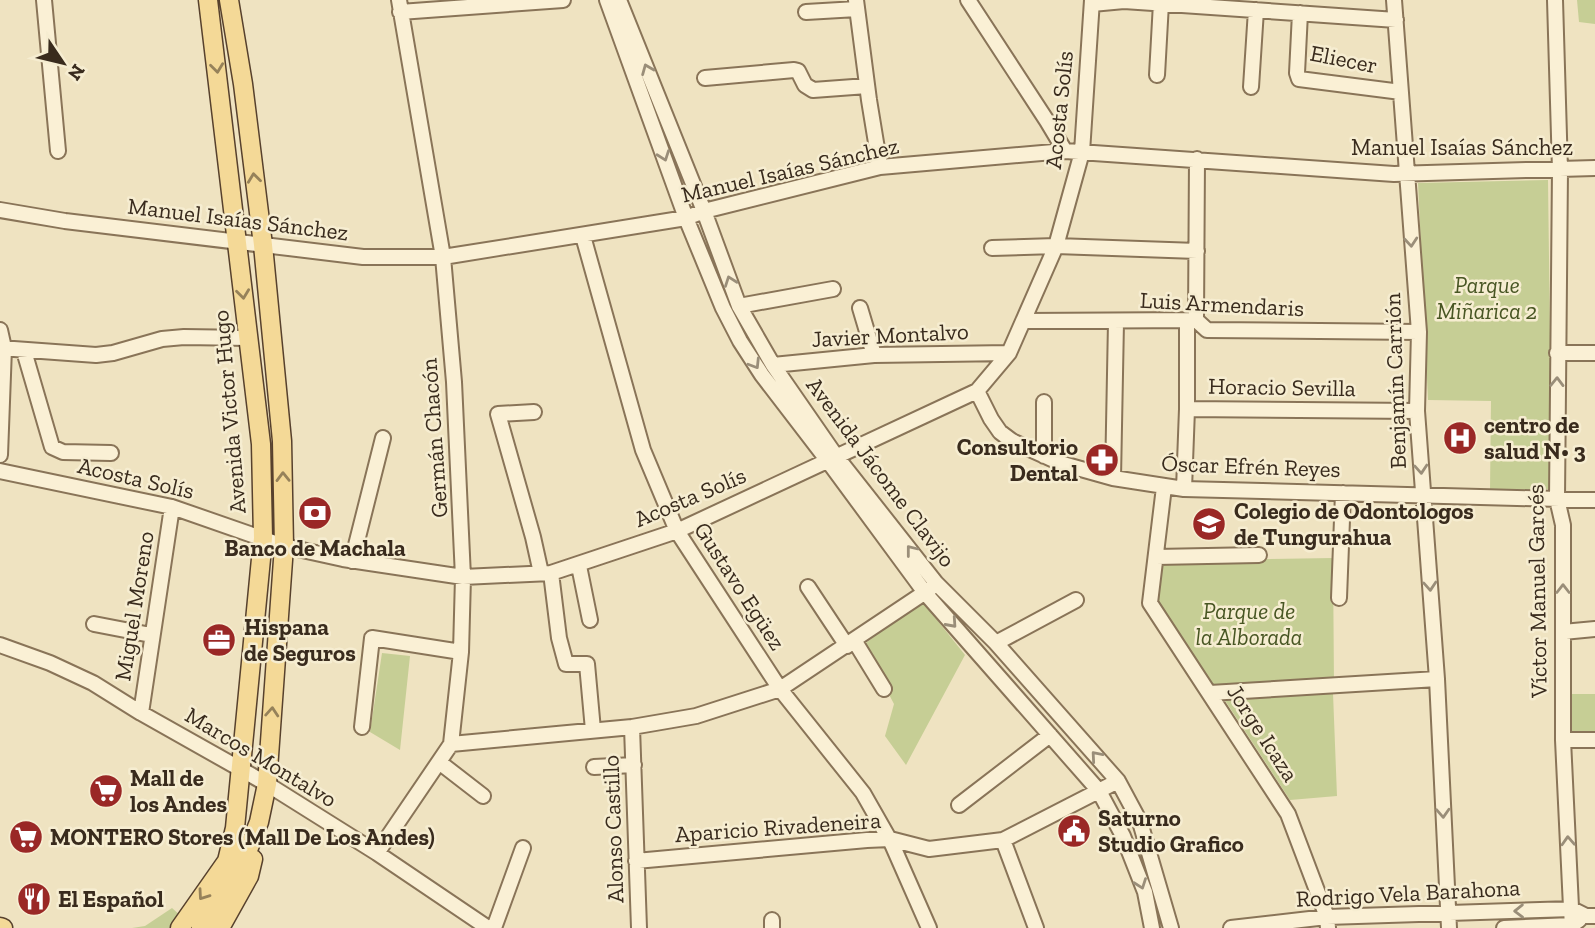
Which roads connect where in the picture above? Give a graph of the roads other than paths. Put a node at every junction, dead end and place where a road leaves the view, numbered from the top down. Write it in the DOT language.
graph roads {
  1 [pos="44,0"];
  2 [pos="208,0"];
  3 [pos="229,0"];
  4 [pos="563,0"];
  5 [pos="607,0"];
  6 [pos="619,0"];
  7 [pos="968,0"];
  8 [pos="1394,0"];
  9 [pos="1555,0"];
  10 [pos="1092,2"];
  11 [pos="1161,4"];
  12 [pos="856,5"];
  13 [pos="400,6"];
  14 [pos="1256,10"];
  15 [pos="806,12"];
  16 [pos="1300,13"];
  17 [pos="1396,20"];
  18 [pos="1157,75"];
  19 [pos="705,78"];
  20 [pos="867,86"];
  21 [pos="1251,87"];
  22 [pos="1401,92"];
  23 [pos="58,151"];
  24 [pos="1065,151"];
  25 [pos="1082,152"];
  26 [pos="1198,159"];
  27 [pos="880,167"];
  28 [pos="1595,168"];
  29 [pos="1560,170"];
  30 [pos="1406,174"];
  31 [pos="0,210"];
  32 [pos="704,211"];
  33 [pos="686,218"];
  34 [pos="583,236"];
  35 [pos="236,242"];
  36 [pos="263,245"];
  37 [pos="1056,246"];
  38 [pos="992,247"];
  39 [pos="1197,251"];
  40 [pos="443,257"];
  41 [pos="833,289"];
  42 [pos="739,306"];
  43 [pos="860,308"];
  44 [pos="1191,320"];
  45 [pos="1024,321"];
  46 [pos="1116,322"];
  47 [pos="0,330"];
  48 [pos="1419,332"];
  49 [pos="249,338"];
  50 [pos="2,348"];
  51 [pos="24,351"];
  52 [pos="1009,353"];
  53 [pos="1558,353"];
  54 [pos="1595,354"];
  55 [pos="873,355"];
  56 [pos="773,365"];
  57 [pos="977,391"];
  58 [pos="1044,401"];
  59 [pos="1188,409"];
  60 [pos="534,411"];
  61 [pos="1417,411"];
  62 [pos="383,438"];
  63 [pos="110,453"];
  64 [pos="0,455"];
  65 [pos="1044,456"];
  66 [pos="832,458"];
  67 [pos="0,471"];
  68 [pos="1113,478"];
  69 [pos="1164,487"];
  70 [pos="1184,489"];
  71 [pos="1343,493"];
  72 [pos="1423,494"];
  73 [pos="1557,499"];
  74 [pos="1595,500"];
  75 [pos="172,507"];
  76 [pos="677,531"];
  77 [pos="263,538"];
  78 [pos="284,545"];
  79 [pos="1259,555"];
  80 [pos="1156,556"];
  81 [pos="352,561"];
  82 [pos="579,566"];
  83 [pos="546,573"];
  84 [pos="463,577"];
  85 [pos="808,587"];
  86 [pos="931,589"];
  87 [pos="1339,598"];
  88 [pos="1076,600"];
  89 [pos="590,620"];
  90 [pos="94,624"];
  91 [pos="1595,629"];
  92 [pos="1563,632"];
  93 [pos="151,635"];
  94 [pos="851,643"];
  95 [pos="996,643"];
  96 [pos="0,645"];
  97 [pos="461,652"];
  98 [pos="1437,679"];
  99 [pos="780,689"];
  100 [pos="884,689"];
  101 [pos="1210,693"];
  102 [pos="141,713"];
  103 [pos="362,727"];
  104 [pos="632,727"];
  105 [pos="593,730"];
  106 [pos="1050,735"];
  107 [pos="1563,740"];
  108 [pos="1595,740"];
  109 [pos="451,744"];
  110 [pos="439,762"];
  111 [pos="634,765"];
  112 [pos="594,767"];
  113 [pos="240,771"];
  114 [pos="1118,781"];
  115 [pos="267,784"];
  116 [pos="1099,791"];
  117 [pos="483,796"];
  118 [pos="959,805"];
  119 [pos="257,828"];
  120 [pos="890,839"];
  121 [pos="1003,840"];
  122 [pos="523,849"];
  123 [pos="377,853"];
  124 [pos="227,861"];
  125 [pos="636,861"];
  126 [pos="223,892"];
  127 [pos="1572,909"];
  128 [pos="1448,912"];
  129 [pos="1590,916"];
  130 [pos="1328,923"];
  131 [pos="1572,926"];
  132 [pos="180,928"];
  133 [pos="201,928"];
  134 [pos="220,928"];
  135 [pos="488,928"];
  136 [pos="494,928"];
  137 [pos="639,928"];
  138 [pos="929,928"];
  139 [pos="1036,928"];
  140 [pos="1152,928"];
  141 [pos="1171,928"];
  142 [pos="1231,928"];
  143 [pos="1449,928"];
  144 [pos="1504,928"];
  1 -- 23 [label="street"];
  2 -- 35 [label="main road, Avenida Victor Hugo, one-way"];
  36 -- 3 [label="main road, Avenida Victor Hugo, one-way"];
  4 -- 13 [label="street"];
  5 -- 33 [label="street, Avenida Jácome Clavijo, one-way"];
  32 -- 6 [label="street, Avenida Jácome Clavijo, one-way"];
  7 -- 24 [label="street"];
  8 -- 17 [label="street, Benjamín Carrión"];
  9 -- 29 [label="street, Víctor Manuel Garcés"];
  10 -- 11 [label="street"];
  10 -- 25 [label="street, Acosta Solís"];
  11 -- 14 [label="street"];
  11 -- 18 [label="street"];
  12 -- 15 [label="street"];
  12 -- 20 [label="street"];
  13 -- 40 [label="street, Germán Chacón"];
  14 -- 16 [label="street"];
  14 -- 21 [label="street"];
  16 -- 17 [label="street"];
  16 -- 22 [label="street, Eliecer"];
  17 -- 22 [label="street, Benjamín Carrión"];
  19 -- 20 [label="street"];
  20 -- 27 [label="street"];
  22 -- 30 [label="street, Benjamín Carrión"];
  24 -- 25 [label="street, Manuel Isaías Sánchez"];
  24 -- 27 [label="street, Manuel Isaías Sánchez"];
  25 -- 26 [label="street, Manuel Isaías Sánchez"];
  25 -- 37 [label="street, Acosta Solís"];
  26 -- 30 [label="street, Manuel Isaías Sánchez"];
  26 -- 39 [label="street"];
  27 -- 32 [label="street, Manuel Isaías Sánchez"];
  28 -- 29 [label="street, Manuel Isaías Sánchez"];
  29 -- 30 [label="street, Manuel Isaías Sánchez"];
  29 -- 53 [label="street, Víctor Manuel Garcés"];
  30 -- 48 [label="street, Benjamín Carrión, one-way"];
  31 -- 35 [label="street, Manuel Isaías Sánchez"];
  32 -- 33 [label="street, Manuel Isaías Sánchez"];
  42 -- 32 [label="street, Avenida Jácome Clavijo, one-way"];
  33 -- 34 [label="street, Manuel Isaías Sánchez"];
  33 -- 66 [label="street, Avenida Jácome Clavijo, one-way"];
  34 -- 40 [label="street, Manuel Isaías Sánchez"];
  34 -- 76 [label="street, Gustavo Egüez"];
  35 -- 36 [label="street, Manuel Isaías Sánchez"];
  35 -- 49 [label="main road, Avenida Victor Hugo, one-way"];
  36 -- 40 [label="street, Manuel Isaías Sánchez"];
  78 -- 36 [label="main road, Avenida Victor Hugo, one-way"];
  37 -- 38 [label="street"];
  37 -- 39 [label="street"];
  37 -- 45 [label="street, Acosta Solís"];
  39 -- 44 [label="street"];
  40 -- 84 [label="street, Germán Chacón"];
  41 -- 42 [label="street"];
  42 -- 56 [label="street, Avenida Jácome Clavijo"];
  43 -- 55 [label="street"];
  44 -- 46 [label="street, Luis Armendaris"];
  44 -- 48 [label="street, Luis Armendaris"];
  44 -- 59 [label="street"];
  45 -- 46 [label="street, Luis Armendaris"];
  45 -- 52 [label="street, Acosta Solís"];
  46 -- 68 [label="street"];
  47 -- 50 [label="street"];
  48 -- 61 [label="street, Benjamín Carrión"];
  49 -- 51 [label="street"];
  49 -- 77 [label="main road, Avenida Victor Hugo"];
  50 -- 51 [label="street"];
  50 -- 64 [label="street"];
  51 -- 63 [label="street"];
  52 -- 55 [label="street, Javier Montalvo"];
  52 -- 57 [label="street, Acosta Solís"];
  53 -- 54 [label="street"];
  73 -- 53 [label="street, Víctor Manuel Garcés, one-way"];
  55 -- 56 [label="street, Javier Montalvo"];
  56 -- 66 [label="street, Avenida Jácome Clavijo"];
  57 -- 65 [label="street, Óscar Efrén Reyes"];
  57 -- 66 [label="street, Acosta Solís"];
  58 -- 65 [label="street"];
  59 -- 61 [label="street, Horacio Sevilla"];
  59 -- 70 [label="street"];
  60 -- 83 [label="street"];
  61 -- 72 [label="street, Benjamín Carrión, one-way"];
  62 -- 81 [label="street"];
  65 -- 68 [label="street, Óscar Efrén Reyes"];
  66 -- 76 [label="street, Acosta Solís"];
  66 -- 86 [label="street, Avenida Jácome Clavijo"];
  67 -- 75 [label="street, Acosta Solís"];
  68 -- 69 [label="street, Óscar Efrén Reyes"];
  69 -- 70 [label="street, Óscar Efrén Reyes"];
  69 -- 80 [label="street, Jorge Icaza"];
  70 -- 71 [label="street, Óscar Efrén Reyes"];
  71 -- 72 [label="street, Óscar Efrén Reyes"];
  71 -- 87 [label="street"];
  72 -- 73 [label="street, Óscar Efrén Reyes"];
  72 -- 98 [label="street, Benjamín Carrión, one-way"];
  73 -- 74 [label="street, Óscar Efrén Reyes"];
  92 -- 73 [label="street, Víctor Manuel Garcés, one-way"];
  75 -- 77 [label="street, Acosta Solís"];
  75 -- 93 [label="street, Miguel Moreno"];
  76 -- 82 [label="street, Acosta Solís"];
  76 -- 99 [label="street, Gustavo Egüez"];
  77 -- 78 [label="street, Acosta Solís"];
  77 -- 113 [label="main road, Avenida Victor Hugo"];
  78 -- 81 [label="street, Acosta Solís"];
  115 -- 78 [label="main road, Avenida Victor Hugo, one-way"];
  79 -- 80 [label="street"];
  80 -- 101 [label="street, Jorge Icaza"];
  81 -- 84 [label="street, Acosta Solís"];
  82 -- 83 [label="street, Acosta Solís"];
  82 -- 89 [label="street"];
  83 -- 84 [label="street, Acosta Solís"];
  83 -- 105 [label="street"];
  84 -- 97 [label="street, Germán Chacón"];
  85 -- 94 [label="street"];
  86 -- 94 [label="street"];
  86 -- 95 [label="street, Avenida Jácome Clavijo"];
  86 -- 106 [label="street, Avenida Jácome Clavijo, one-way"];
  88 -- 95 [label="street"];
  90 -- 93 [label="street"];
  91 -- 92 [label="street"];
  92 -- 107 [label="street, Víctor Manuel Garcés"];
  93 -- 102 [label="street, Miguel Moreno"];
  94 -- 99 [label="street"];
  94 -- 100 [label="street"];
  114 -- 95 [label="street, Avenida Jácome Clavijo, one-way"];
  96 -- 102 [label="street, Marcos Montalvo"];
  97 -- 103 [label="street"];
  97 -- 109 [label="street, Germán Chacón"];
  98 -- 101 [label="street"];
  98 -- 128 [label="street, Benjamín Carrión, one-way"];
  99 -- 104 [label="street"];
  99 -- 120 [label="street, Gustavo Egüez"];
  101 -- 130 [label="street, Jorge Icaza"];
  102 -- 113 [label="street, Marcos Montalvo"];
  104 -- 105 [label="street"];
  104 -- 111 [label="street, Alonso Castillo"];
  105 -- 109 [label="street"];
  106 -- 116 [label="street, Avenida Jácome Clavijo"];
  106 -- 118 [label="street"];
  107 -- 108 [label="street"];
  127 -- 107 [label="street, Víctor Manuel Garcés, one-way"];
  109 -- 110 [label="street, Germán Chacón"];
  110 -- 117 [label="street"];
  110 -- 123 [label="street, Germán Chacón"];
  111 -- 112 [label="street"];
  111 -- 125 [label="street, Alonso Castillo"];
  113 -- 115 [label="street, Marcos Montalvo"];
  113 -- 124 [label="main road, Avenida Victor Hugo"];
  114 -- 116 [label="street, Aparicio Rivadeneira"];
  114 -- 141 [label="street, Avenida Jácome Clavijo"];
  115 -- 119 [label="main road, Avenida Victor Hugo"];
  115 -- 123 [label="street, Marcos Montalvo"];
  116 -- 121 [label="street, Aparicio Rivadeneira"];
  116 -- 140 [label="street, Avenida Jácome Clavijo, one-way"];
  119 -- 126 [label="main road, Avenida Victor Hugo"];
  119 -- 134 [label="main road, Avenida Victor Hugo"];
  120 -- 121 [label="street, Aparicio Rivadeneira"];
  120 -- 125 [label="street, Aparicio Rivadeneira"];
  120 -- 138 [label="street, Gustavo Egüez"];
  121 -- 139 [label="street"];
  122 -- 136 [label="street"];
  123 -- 135 [label="street, Marcos Montalvo"];
  124 -- 126 [label="main road, Avenida Victor Hugo"];
  124 -- 132 [label="main road, Avenida Victor Hugo, one-way"];
  125 -- 137 [label="street, Alonso Castillo"];
  126 -- 133 [label="main road, Avenida Victor Hugo"];
  127 -- 128 [label="street, Rodrigo Vela Barahona, one-way"];
  127 -- 129 [label="street, Rodrigo Vela Barahona"];
  127 -- 131 [label="street, Víctor Manuel Garcés"];
  128 -- 130 [label="street, Rodrigo Vela Barahona"];
  128 -- 143 [label="street, Benjamín Carrión"];
  129 -- 131 [label="street, Rodrigo Vela Barahona"];
  130 -- 142 [label="street, Rodrigo Vela Barahona"];
  131 -- 144 [label="street, Rodrigo Vela Barahona"];
}
